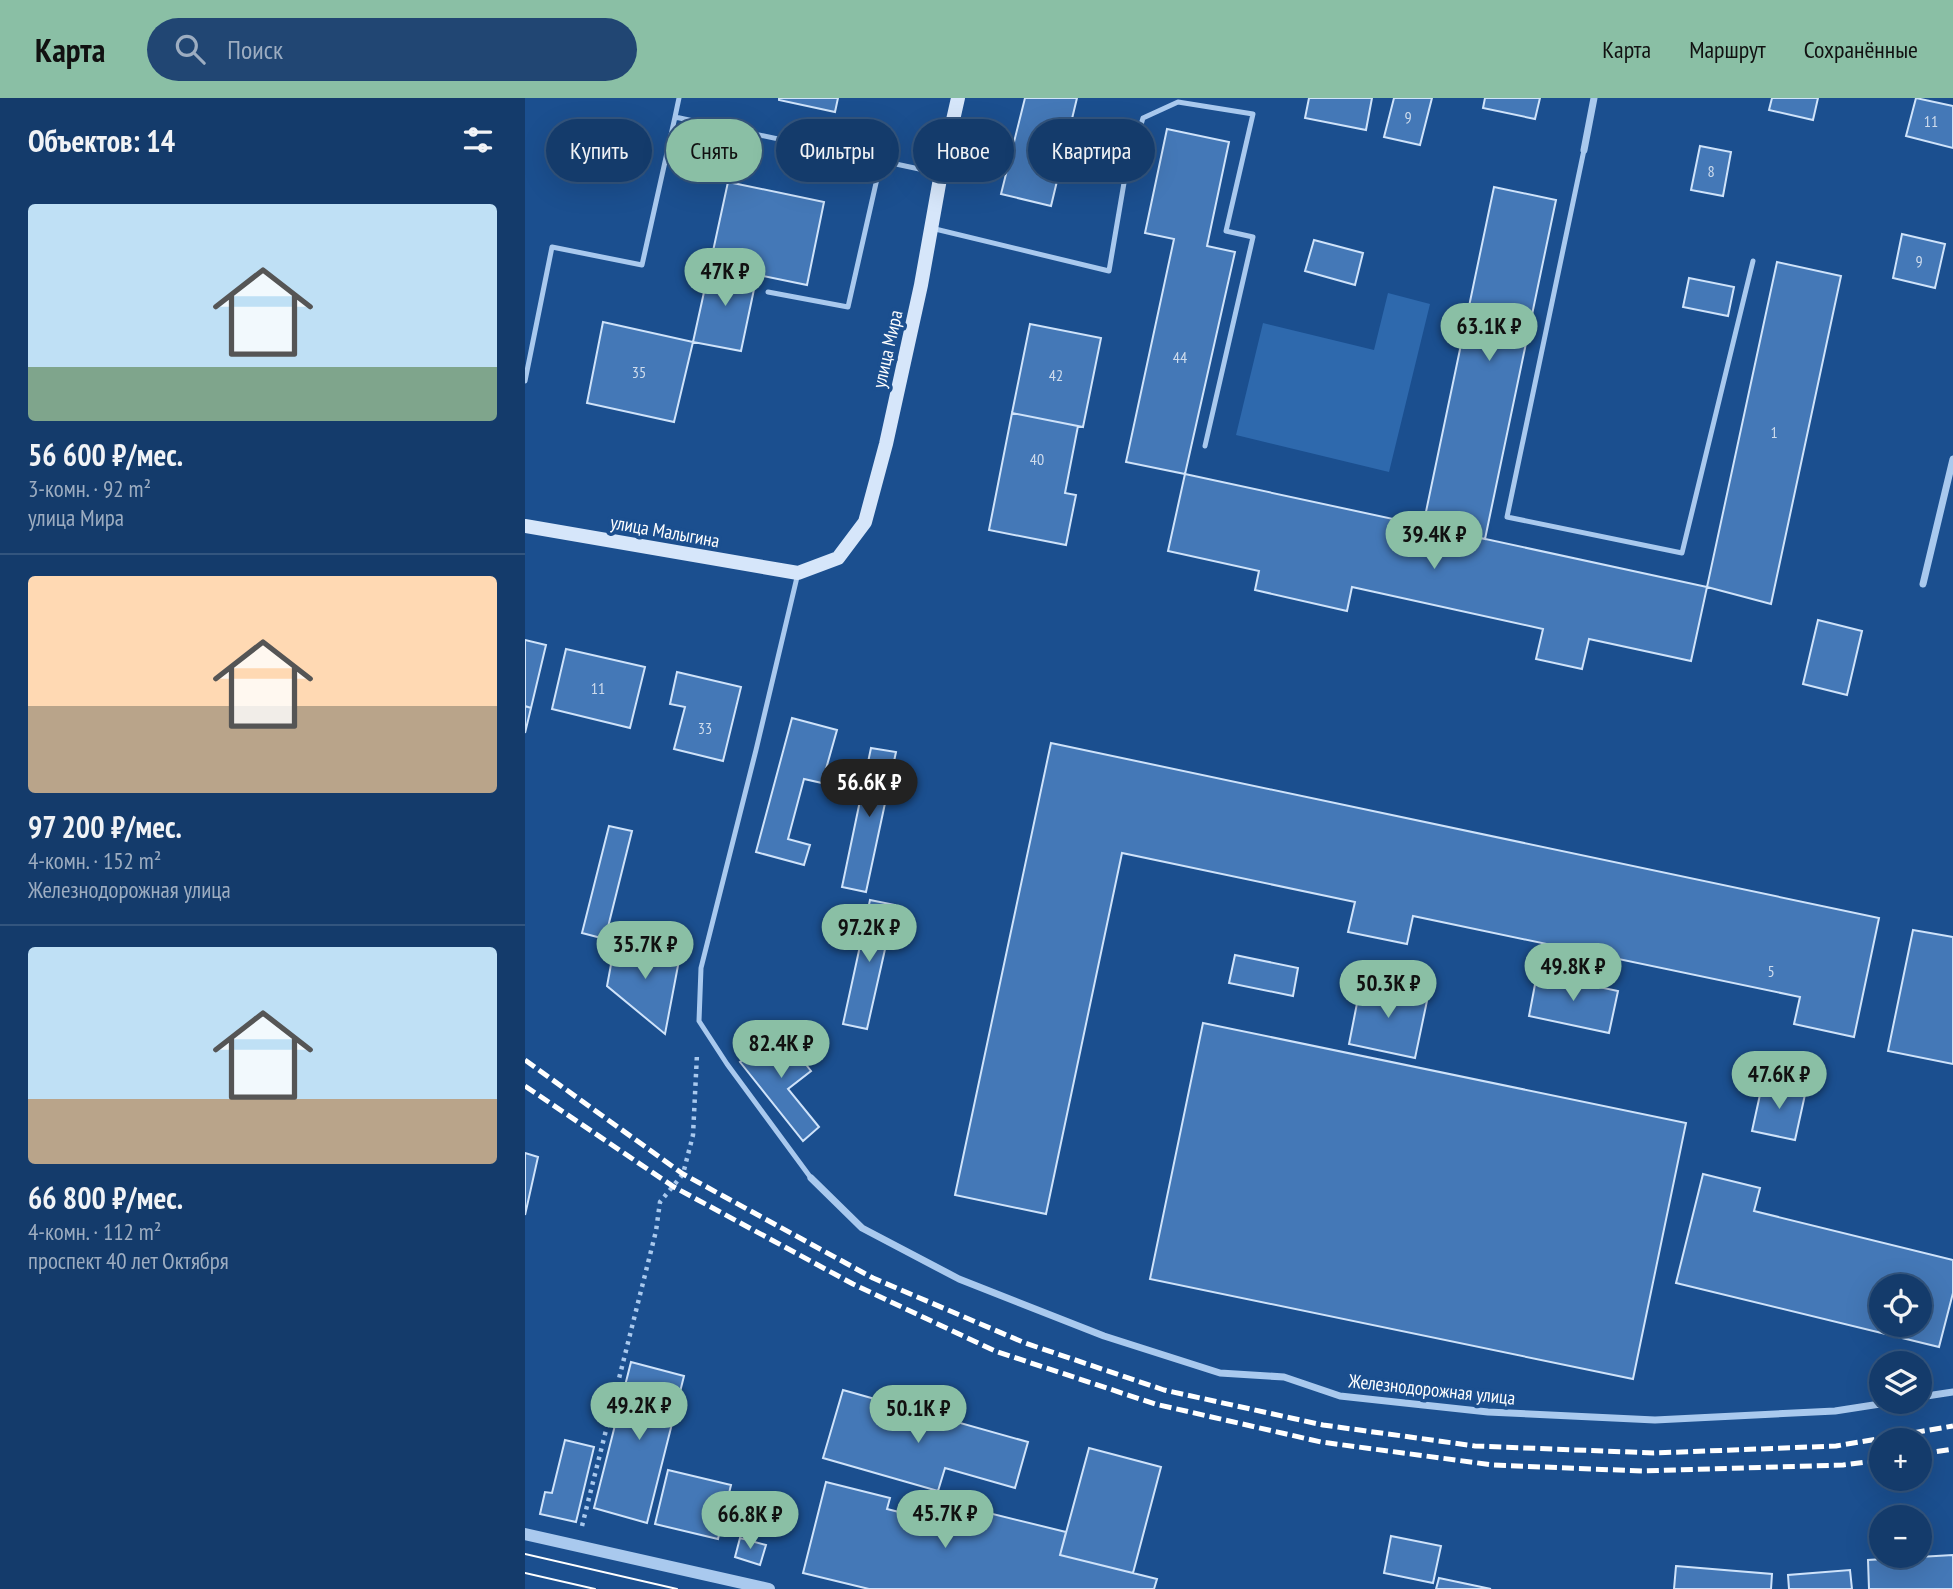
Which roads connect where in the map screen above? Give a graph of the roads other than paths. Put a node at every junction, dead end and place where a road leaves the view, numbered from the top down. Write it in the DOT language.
graph roads {
  1 [pos="679,98"];
  2 [pos="958,98"];
  3 [pos="1594,98"];
  4 [pos="1195,101"];
  5 [pos="675,117"];
  6 [pos="953,119"];
  7 [pos="776,139"];
  8 [pos="1584,150"];
  9 [pos="876,182"];
  10 [pos="939,182"];
  11 [pos="931,229"];
  12 [pos="1753,261"];
  13 [pos="768,292"];
  14 [pos="525,381"];
  15 [pos="1205,446"];
  16 [pos="1953,459"];
  17 [pos="525,526"];
  18 [pos="798,573"];
  19 [pos="1923,584"];
  20 [pos="811,1178"];
  21 [pos="1953,1392"];
  22 [pos="1932,1395"];
  23 [pos="1869,1406"];
  24 [pos="525,1534"];
  25 [pos="769,1589"];
  1 -- 5 [label="lane"];
  2 -- 6 [label="main road, улица Мира"];
  3 -- 8 [label="street"];
  4 -- 11 [label="lane"];
  4 -- 15 [label="lane"];
  5 -- 7 [label="lane"];
  5 -- 14 [label="lane"];
  8 -- 12 [label="lane"];
  9 -- 13 [label="lane"];
  10 -- 11 [label="main road, улица Мира"];
  11 -- 18 [label="main road, улица Мира"];
  16 -- 19 [label="street"];
  17 -- 18 [label="main road, улица Малыгина"];
  18 -- 20 [label="lane"];
  20 -- 23 [label="street, Железнодорожная улица"];
  21 -- 22 [label="street"];
  24 -- 25 [label="street"];
}
